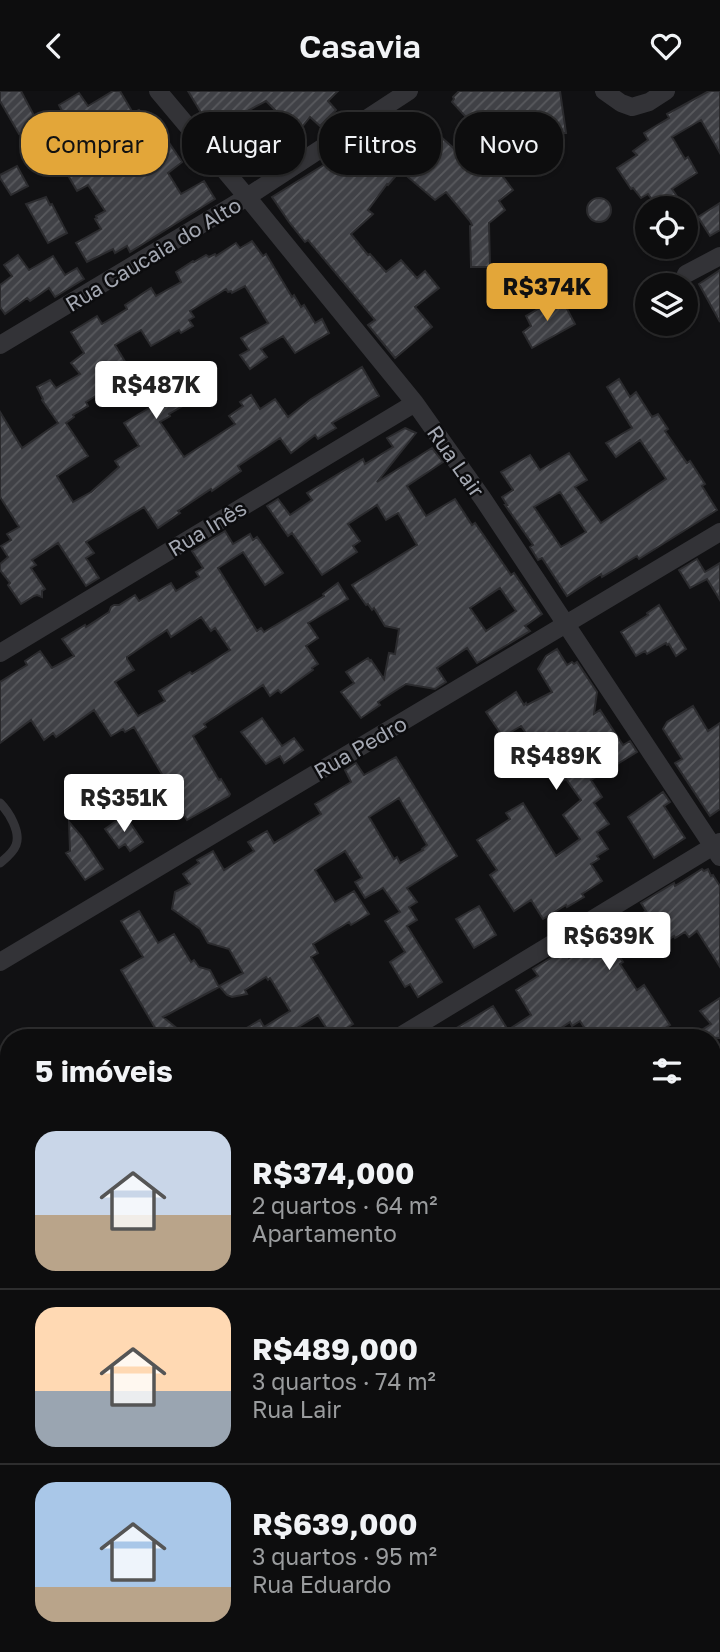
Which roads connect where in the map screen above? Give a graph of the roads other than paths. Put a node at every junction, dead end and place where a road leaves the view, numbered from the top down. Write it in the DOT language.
graph roads {
  1 [pos="158,91"];
  2 [pos="409,91"];
  3 [pos="604,91"];
  4 [pos="666,91"];
  5 [pos="247,197"];
  6 [pos="720,256"];
  7 [pos="689,273"];
  8 [pos="0,345"];
  9 [pos="415,403"];
  10 [pos="720,532"];
  11 [pos="567,623"];
  12 [pos="0,653"];
  13 [pos="2,807"];
  14 [pos="718,848"];
  15 [pos="0,863"];
  16 [pos="0,963"];
  17 [pos="412,1029"];
  1 -- 5 [label="street, Rua Lair"];
  2 -- 5 [label="street, Rua Caucaia do Alto"];
  3 -- 4 [label="street"];
  5 -- 8 [label="street, Rua Caucaia do Alto"];
  5 -- 9 [label="street, Rua Lair"];
  6 -- 7 [label="street"];
  9 -- 11 [label="street, Rua Lair"];
  9 -- 12 [label="street, Rua Inês"];
  10 -- 11 [label="street, Rua Pedro"];
  11 -- 14 [label="street, Rua Lair"];
  11 -- 16 [label="street, Rua Pedro"];
  13 -- 15 [label="lane"];
  14 -- 17 [label="street"];
}
